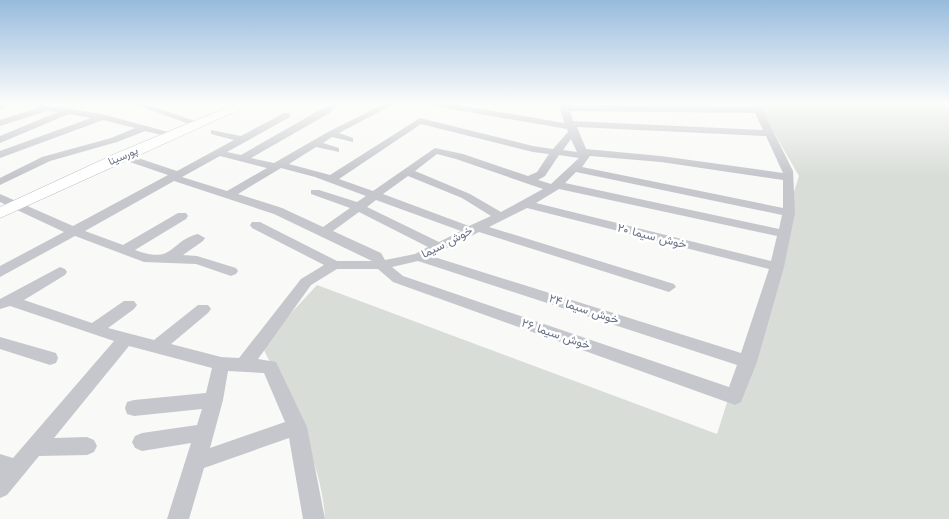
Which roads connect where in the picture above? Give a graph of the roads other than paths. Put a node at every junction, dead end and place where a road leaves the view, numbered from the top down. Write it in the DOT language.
graph roads {
  1 [pos="28,127"];
  2 [pos="75,127"];
  3 [pos="140,127"];
  4 [pos="191,127"];
  5 [pos="264,127"];
  6 [pos="298,127"];
  7 [pos="344,127"];
  8 [pos="411,127"];
  9 [pos="445,127"];
  10 [pos="572,127"];
  11 [pos="579,127"];
  12 [pos="767,127"];
  13 [pos="143,128"];
  14 [pos="214,132"];
  15 [pos="770,133"];
  16 [pos="331,134"];
  17 [pos="174,135"];
  18 [pos="242,139"];
  19 [pos="0,140"];
  20 [pos="350,140"];
  21 [pos="315,144"];
  22 [pos="335,150"];
  23 [pos="216,152"];
  24 [pos="556,152"];
  25 [pos="585,154"];
  26 [pos="0,155"];
  27 [pos="122,156"];
  28 [pos="243,158"];
  29 [pos="278,166"];
  30 [pos="575,169"];
  31 [pos="406,171"];
  32 [pos="175,175"];
  33 [pos="787,177"];
  34 [pos="330,180"];
  35 [pos="528,180"];
  36 [pos="0,182"];
  37 [pos="554,186"];
  38 [pos="315,192"];
  39 [pos="229,195"];
  40 [pos="373,196"];
  41 [pos="0,198"];
  42 [pos="526,204"];
  43 [pos="14,206"];
  44 [pos="359,208"];
  45 [pos="0,213"];
  46 [pos="789,213"];
  47 [pos="182,216"];
  48 [pos="498,216"];
  49 [pos="256,225"];
  50 [pos="472,229"];
  51 [pos="73,232"];
  52 [pos="324,232"];
  53 [pos="784,234"];
  54 [pos="198,238"];
  55 [pos="438,247"];
  56 [pos="125,250"];
  57 [pos="419,257"];
  58 [pos="170,258"];
  59 [pos="381,265"];
  60 [pos="335,266"];
  61 [pos="777,267"];
  62 [pos="231,271"];
  63 [pos="0,272"];
  64 [pos="60,272"];
  65 [pos="670,287"];
  66 [pos="6,302"];
  67 [pos="128,305"];
  68 [pos="203,309"];
  69 [pos="94,330"];
  70 [pos="124,339"];
  71 [pos="0,343"];
  72 [pos="156,347"];
  73 [pos="50,358"];
  74 [pos="748,362"];
  75 [pos="221,364"];
  76 [pos="244,365"];
  77 [pos="214,400"];
  78 [pos="134,408"];
  79 [pos="297,427"];
  80 [pos="203,433"];
  81 [pos="142,442"];
  82 [pos="87,446"];
  83 [pos="34,447"];
  84 [pos="195,462"];
  85 [pos="8,466"];
  86 [pos="0,488"];
  87 [pos="178,519"];
  88 [pos="314,519"];
  1 -- 19 [label="street"];
  2 -- 26 [label="street"];
  3 -- 13 [label="street"];
  4 -- 17 [label="street, پورسینا"];
  5 -- 18 [label="street"];
  6 -- 28 [label="street"];
  7 -- 16 [label="street"];
  8 -- 34 [label="street"];
  9 -- 24 [label="street"];
  10 -- 24 [label="street"];
  10 -- 25 [label="street"];
  11 -- 15 [label="street"];
  12 -- 15 [label="street"];
  13 -- 17 [label="street"];
  13 -- 36 [label="street"];
  14 -- 18 [label="street"];
  15 -- 33 [label="street"];
  16 -- 20 [label="street"];
  16 -- 21 [label="street"];
  17 -- 27 [label="street, پورسینا"];
  18 -- 23 [label="street"];
  21 -- 22 [label="street"];
  21 -- 29 [label="street"];
  23 -- 28 [label="street"];
  23 -- 32 [label="street"];
  24 -- 25 [label="street"];
  24 -- 35 [label="street"];
  25 -- 30 [label="street, خوش سیما"];
  25 -- 33 [label="street"];
  27 -- 32 [label="street, خوش سیما ۲۶"];
  27 -- 43 [label="street, پورسینا"];
  28 -- 29 [label="street"];
  29 -- 34 [label="street"];
  29 -- 39 [label="street"];
  30 -- 37 [label="street, خوش سیما"];
  30 -- 46 [label="street"];
  31 -- 35 [label="street"];
  31 -- 40 [label="street"];
  31 -- 48 [label="street"];
  32 -- 39 [label="street, خوش سیما ۲۶"];
  32 -- 51 [label="street"];
  33 -- 46 [label="street"];
  34 -- 40 [label="street"];
  35 -- 37 [label="street"];
  37 -- 42 [label="street, خوش سیما"];
  37 -- 53 [label="street"];
  38 -- 44 [label="street"];
  39 -- 52 [label="street, خوش سیما ۲۶"];
  40 -- 44 [label="street"];
  40 -- 50 [label="street"];
  41 -- 43 [label="street"];
  42 -- 48 [label="street, خوش سیما"];
  42 -- 61 [label="street, خوش سیما ۲۰"];
  43 -- 45 [label="street, پورسینا"];
  43 -- 51 [label="street"];
  44 -- 52 [label="street"];
  44 -- 55 [label="street"];
  46 -- 53 [label="street"];
  47 -- 56 [label="street"];
  48 -- 50 [label="street, خوش سیما"];
  49 -- 60 [label="street"];
  50 -- 55 [label="street, خوش سیما"];
  50 -- 65 [label="street"];
  51 -- 56 [label="street"];
  51 -- 63 [label="street"];
  52 -- 59 [label="street, خوش سیما ۲۶"];
  53 -- 61 [label="street"];
  54 -- 58 [label="street"];
  55 -- 57 [label="street, خوش سیما"];
  56 -- 58 [label="street"];
  57 -- 59 [label="street, خوش سیما"];
  57 -- 74 [label="street, خوش سیما ۲۴"];
  58 -- 62 [label="street"];
  59 -- 60 [label="street, خوش سیما"];
  59 -- 74 [label="street, خوش سیما ۲۶"];
  60 -- 76 [label="street, خوش سیما"];
  61 -- 74 [label="street"];
  64 -- 66 [label="street"];
  66 -- 69 [label="street"];
  67 -- 69 [label="street"];
  68 -- 72 [label="street"];
  69 -- 70 [label="street"];
  70 -- 72 [label="street"];
  70 -- 83 [label="street"];
  71 -- 73 [label="street"];
  72 -- 75 [label="street"];
  75 -- 76 [label="street"];
  75 -- 77 [label="street"];
  76 -- 79 [label="street"];
  77 -- 78 [label="street"];
  77 -- 80 [label="street"];
  79 -- 84 [label="street"];
  79 -- 88 [label="street"];
  80 -- 81 [label="street"];
  80 -- 84 [label="street"];
  82 -- 83 [label="street"];
  83 -- 85 [label="street"];
  84 -- 87 [label="street"];
  85 -- 86 [label="street"];
}
